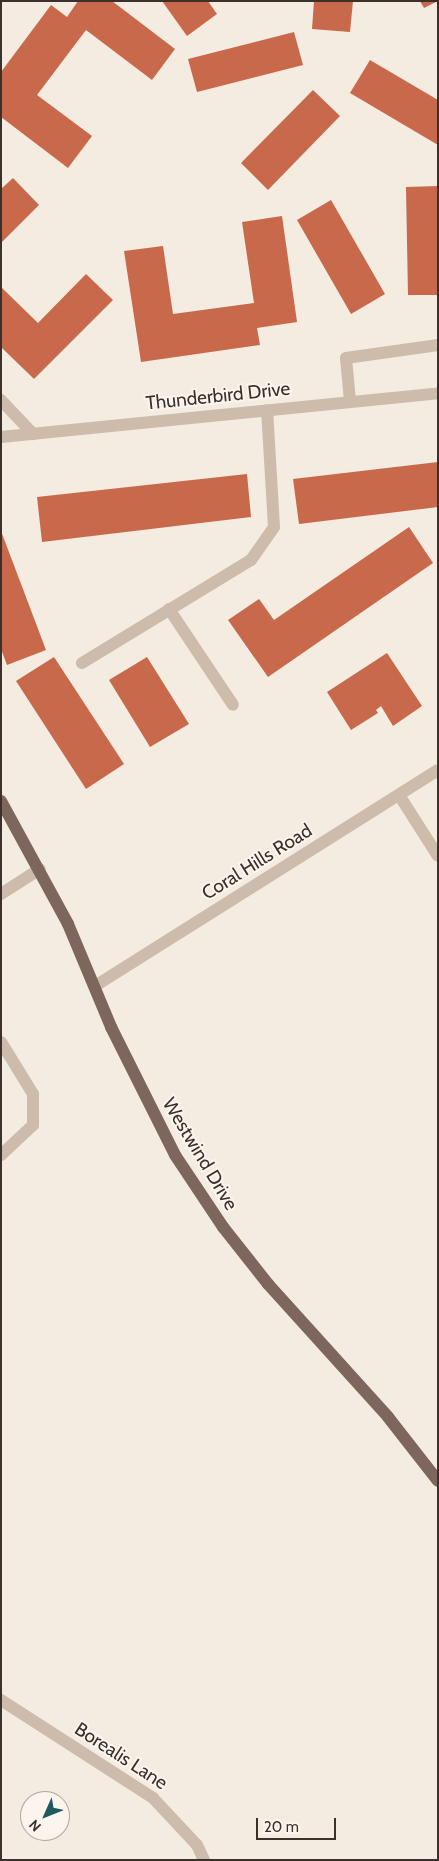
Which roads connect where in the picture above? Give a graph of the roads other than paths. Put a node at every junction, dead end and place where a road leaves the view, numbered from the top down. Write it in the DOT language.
graph roads {
  1 [pos="438,345"];
  2 [pos="438,393"];
  3 [pos="1,400"];
  4 [pos="350,401"];
  5 [pos="267,410"];
  6 [pos="33,434"];
  7 [pos="1,437"];
  8 [pos="169,610"];
  9 [pos="82,663"];
  10 [pos="233,705"];
  11 [pos="438,770"];
  12 [pos="399,795"];
  13 [pos="1,801"];
  14 [pos="438,856"];
  15 [pos="40,870"];
  16 [pos="1,894"];
  17 [pos="96,986"];
  18 [pos="1,1042"];
  19 [pos="1,1155"];
  20 [pos="438,1482"];
  21 [pos="1,1700"];
  22 [pos="204,1860"];
  1 -- 4 [label="street"];
  2 -- 4 [label="street, Thunderbird Drive"];
  3 -- 6 [label="street"];
  4 -- 5 [label="street, Thunderbird Drive"];
  5 -- 6 [label="street, Thunderbird Drive"];
  5 -- 8 [label="street"];
  6 -- 7 [label="street, Thunderbird Drive"];
  8 -- 9 [label="street"];
  8 -- 10 [label="street"];
  11 -- 12 [label="street, Coral Hills Road"];
  12 -- 14 [label="street"];
  12 -- 17 [label="street, Coral Hills Road"];
  13 -- 15 [label="main road, Westwind Drive"];
  15 -- 16 [label="street"];
  15 -- 17 [label="main road, Westwind Drive"];
  17 -- 20 [label="main road, Westwind Drive"];
  18 -- 19 [label="street"];
  21 -- 22 [label="street, Borealis Lane"];
}
